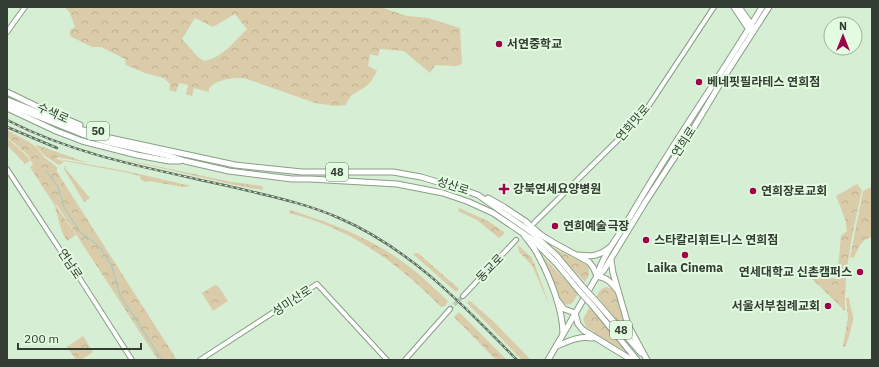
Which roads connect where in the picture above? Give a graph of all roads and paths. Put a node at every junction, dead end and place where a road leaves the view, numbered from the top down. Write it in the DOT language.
graph roads {
  1 [pos="26,7"];
  2 [pos="714,7"];
  3 [pos="734,7"];
  4 [pos="739,7"];
  5 [pos="762,7"];
  6 [pos="769,7"];
  7 [pos="751,29"];
  8 [pos="7,32"];
  9 [pos="7,92"];
  10 [pos="7,100"];
  11 [pos="7,104"];
  12 [pos="7,108"];
  13 [pos="83,132"];
  14 [pos="193,156"];
  15 [pos="185,161"];
  16 [pos="7,169"];
  17 [pos="478,195"];
  18 [pos="534,223"];
  19 [pos="521,231"];
  20 [pos="516,240"];
  21 [pos="612,245"];
  22 [pos="574,254"];
  23 [pos="612,257"];
  24 [pos="597,276"];
  25 [pos="618,291"];
  26 [pos="463,296"];
  27 [pos="556,297"];
  28 [pos="593,302"];
  29 [pos="450,309"];
  30 [pos="575,313"];
  31 [pos="563,335"];
  32 [pos="598,340"];
  33 [pos="557,346"];
  34 [pos="132,360"];
  35 [pos="200,360"];
  36 [pos="387,360"];
  37 [pos="405,360"];
  38 [pos="548,360"];
  39 [pos="632,360"];
  40 [pos="637,360"];
  41 [pos="647,360"];
  1 -- 8 [label="street"];
  2 -- 18 [label="street, 연희맛로"];
  3 -- 7 [label="main road"];
  4 -- 7 [label="main road"];
  5 -- 7 [label="main road, 연희로"];
  6 -- 7 [label="main road, 연희로"];
  7 -- 21 [label="main road, 연희로"];
  7 -- 23 [label="main road, 연희로"];
  9 -- 14 [label="main road, 수색로 / 50"];
  10 -- 13 [label="main road, 48"];
  11 -- 13 [label="main road, 48"];
  12 -- 15 [label="main road, 수색로 / 50"];
  13 -- 14 [label="main road, 48"];
  13 -- 15 [label="main road, 48"];
  14 -- 17 [label="main road, 성산로 / 48"];
  15 -- 19 [label="main road, 성산로 / 48"];
  16 -- 34 [label="street, 연남로"];
  17 -- 22 [label="main road"];
  17 -- 28 [label="main road, 성산로 / 48, bridge"];
  19 -- 27 [label="main road"];
  19 -- 28 [label="main road, 성산로 / 48, bridge"];
  20 -- 26 [label="street, 동교로"];
  21 -- 22 [label="main road"];
  21 -- 24 [label="main road, 연희로"];
  22 -- 24 [label="main road"];
  23 -- 24 [label="main road, 연희로"];
  23 -- 25 [label="main road"];
  24 -- 25 [label="main road"];
  24 -- 30 [label="main road, 연희로"];
  25 -- 41 [label="main road"];
  27 -- 30 [label="main road"];
  27 -- 31 [label="main road"];
  28 -- 40 [label="main road, 성산로 / 48"];
  28 -- 41 [label="main road, 성산로 / 48"];
  29 -- 37 [label="street"];
  30 -- 31 [label="main road, 연희로"];
  30 -- 32 [label="main road"];
  31 -- 33 [label="main road, 연희로"];
  32 -- 33 [label="main road"];
  32 -- 39 [label="main road"];
  33 -- 38 [label="main road, 연희로"];
  35 -- 36 [label="street, 성미산로"];
}
